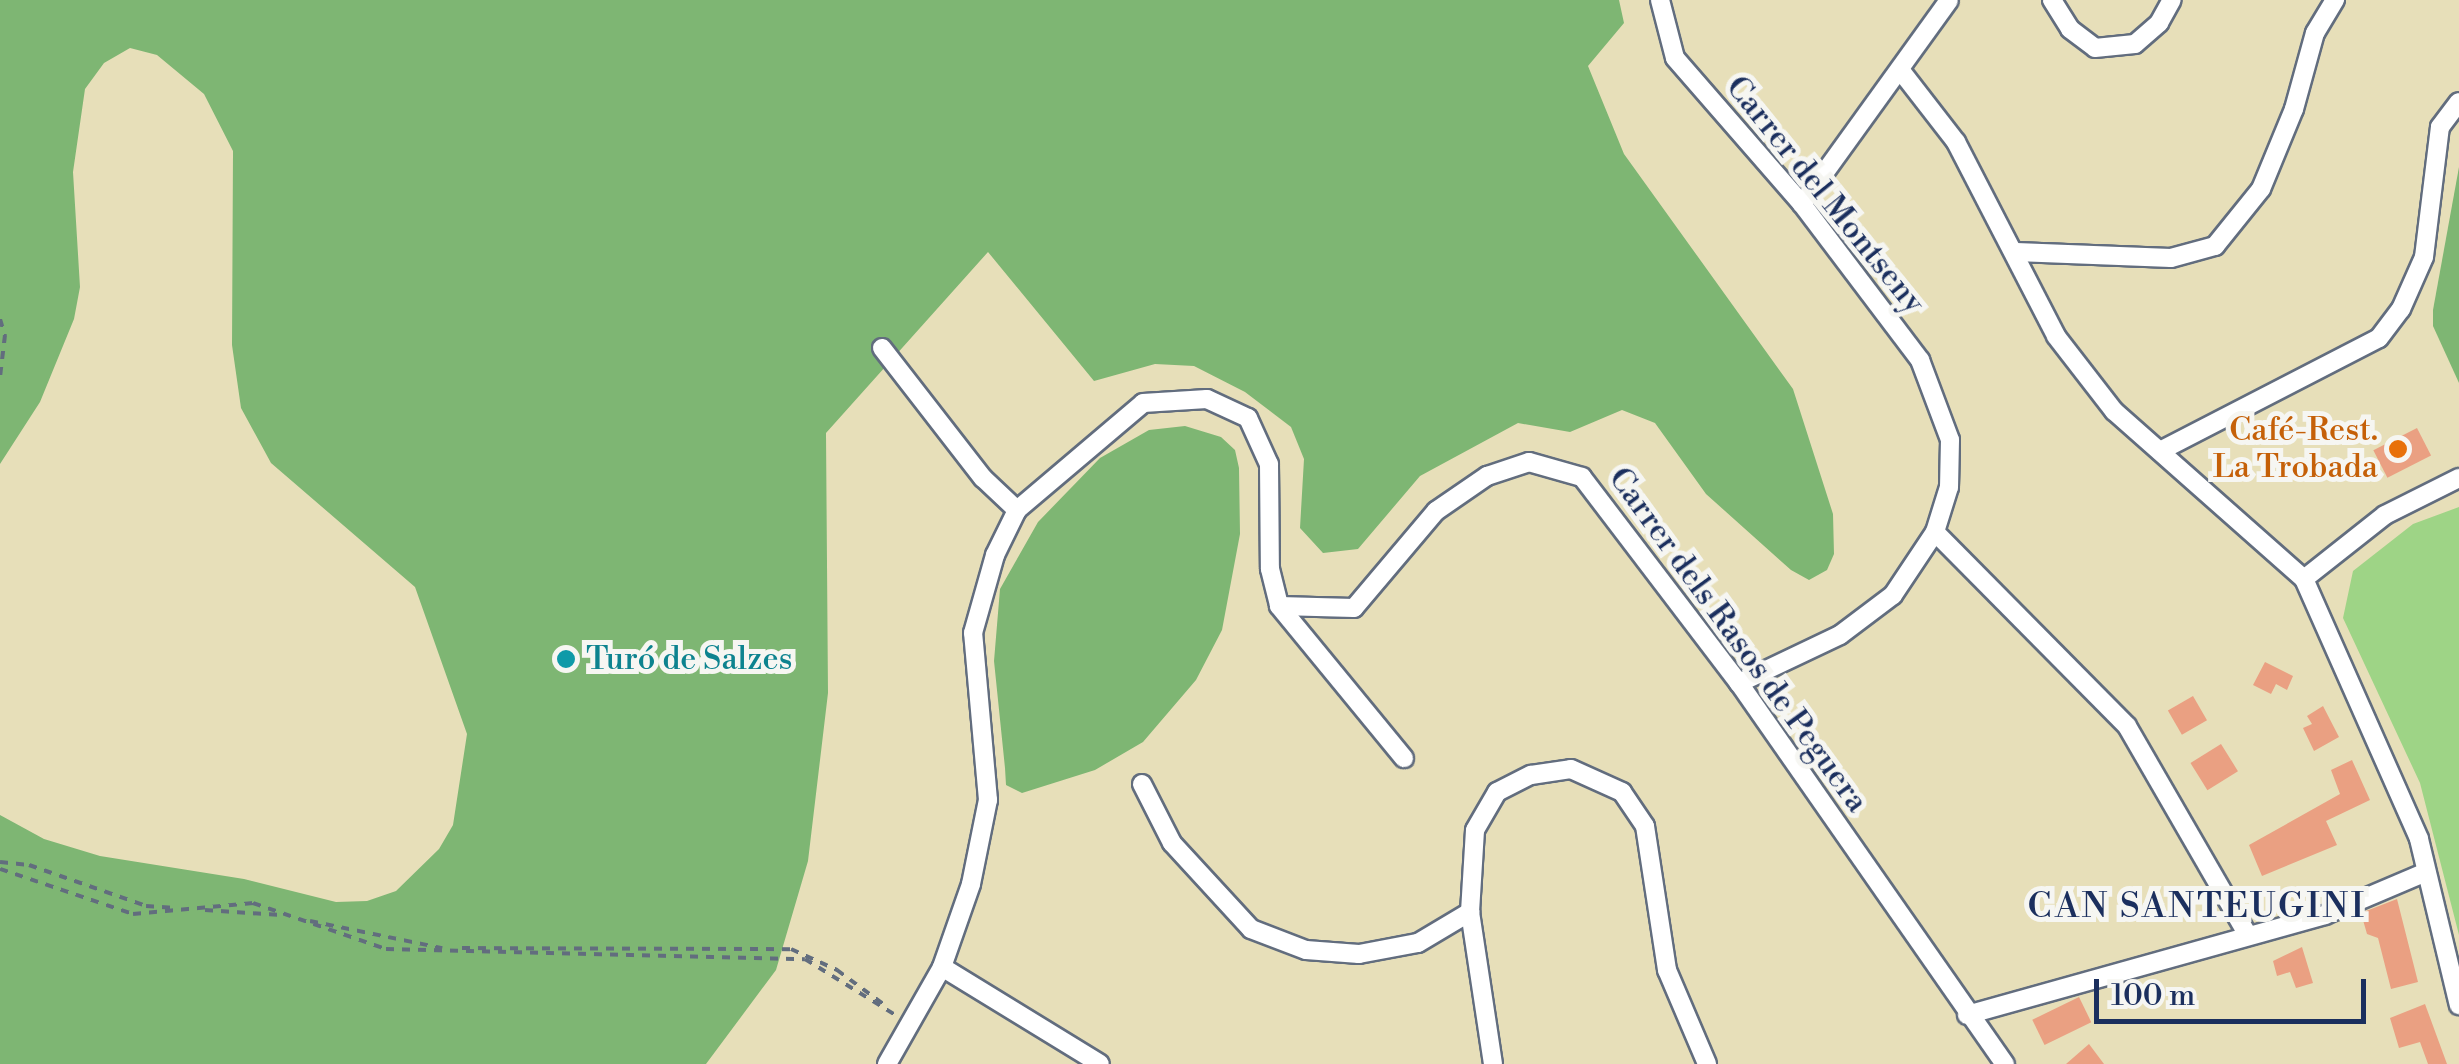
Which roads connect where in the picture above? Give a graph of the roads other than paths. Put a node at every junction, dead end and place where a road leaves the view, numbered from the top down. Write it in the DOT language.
graph roads {
  1 [pos="1660,0"];
  2 [pos="1949,0"];
  3 [pos="2052,0"];
  4 [pos="2172,0"];
  5 [pos="2335,0"];
  6 [pos="1901,71"];
  7 [pos="2459,102"];
  8 [pos="1802,204"];
  9 [pos="2016,252"];
  10 [pos="882,348"];
  11 [pos="2160,450"];
  12 [pos="2459,478"];
  13 [pos="1017,510"];
  14 [pos="1935,532"];
  15 [pos="2304,579"];
  16 [pos="1278,606"];
  17 [pos="1739,683"];
  18 [pos="1404,758"];
  19 [pos="1142,784"];
  20 [pos="2424,873"];
  21 [pos="1470,912"];
  22 [pos="2248,936"];
  23 [pos="942,967"];
  24 [pos="2459,1005"];
  25 [pos="1968,1015"];
  26 [pos="887,1064"];
  27 [pos="1100,1064"];
  28 [pos="1493,1064"];
  29 [pos="1707,1064"];
  30 [pos="2006,1064"];
  1 -- 8 [label="street, Carrer del Montseny"];
  2 -- 6 [label="street"];
  3 -- 4 [label="street"];
  5 -- 9 [label="street"];
  6 -- 8 [label="street"];
  6 -- 9 [label="street"];
  7 -- 11 [label="street"];
  8 -- 14 [label="street, Carrer del Montseny"];
  9 -- 11 [label="street"];
  10 -- 13 [label="street"];
  11 -- 15 [label="street"];
  12 -- 15 [label="street"];
  13 -- 16 [label="street"];
  13 -- 23 [label="street"];
  14 -- 17 [label="street, Carrer del Montseny"];
  14 -- 22 [label="street"];
  15 -- 20 [label="street"];
  16 -- 17 [label="street, Carrer dels Rasos de Peguera"];
  16 -- 18 [label="street"];
  17 -- 25 [label="street, Carrer dels Rasos de Peguera"];
  19 -- 21 [label="street"];
  20 -- 22 [label="street"];
  20 -- 24 [label="street"];
  21 -- 28 [label="street"];
  21 -- 29 [label="street"];
  22 -- 25 [label="street"];
  23 -- 26 [label="street"];
  23 -- 27 [label="street"];
  25 -- 30 [label="street, Carrer dels Rasos de Peguera"];
}
